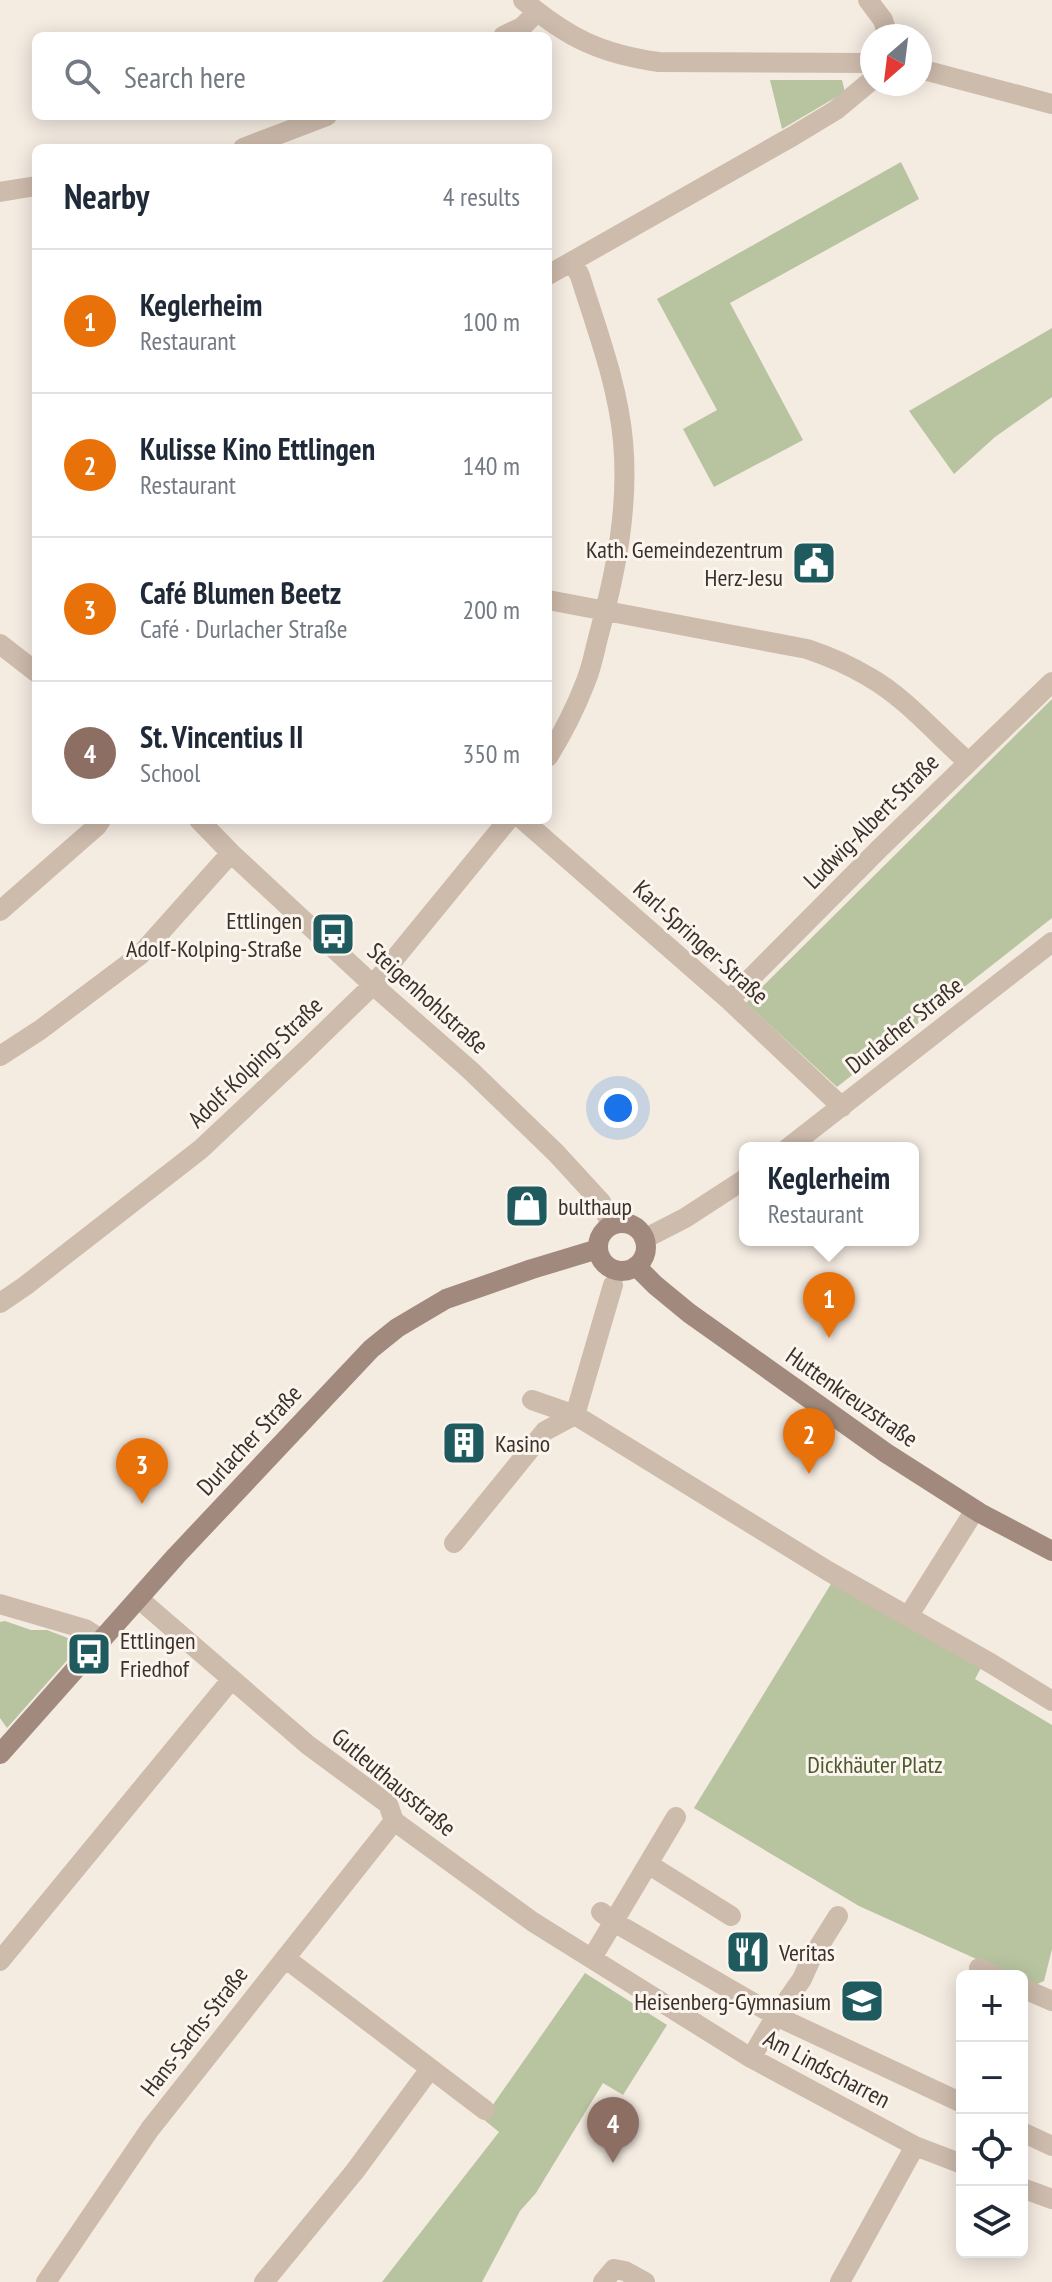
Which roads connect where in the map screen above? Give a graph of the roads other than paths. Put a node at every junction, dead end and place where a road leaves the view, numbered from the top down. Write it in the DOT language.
graph roads {
  1 [pos="868,0"];
  2 [pos="530,6"];
  3 [pos="884,24"];
  4 [pos="511,32"];
  5 [pos="860,63"];
  6 [pos="932,72"];
  7 [pos="860,90"];
  8 [pos="1052,104"];
  9 [pos="316,120"];
  10 [pos="254,144"];
  11 [pos="32,187"];
  12 [pos="0,192"];
  13 [pos="573,262"];
  14 [pos="552,273"];
  15 [pos="552,601"];
  16 [pos="606,610"];
  17 [pos="0,644"];
  18 [pos="32,669"];
  19 [pos="1052,682"];
  20 [pos="552,751"];
  21 [pos="968,762"];
  22 [pos="97,824"];
  23 [pos="203,824"];
  24 [pos="505,824"];
  25 [pos="528,824"];
  26 [pos="231,853"];
  27 [pos="0,911"];
  28 [pos="1052,942"];
  29 [pos="373,985"];
  30 [pos="729,1000"];
  31 [pos="0,1056"];
  32 [pos="842,1107"];
  33 [pos="796,1142"];
  34 [pos="739,1183"];
  35 [pos="611,1225"];
  36 [pos="644,1239"];
  37 [pos="598,1249"];
  38 [pos="636,1266"];
  39 [pos="613,1285"];
  40 [pos="0,1303"];
  41 [pos="532,1400"];
  42 [pos="575,1415"];
  43 [pos="975,1510"];
  44 [pos="454,1543"];
  45 [pos="1052,1551"];
  46 [pos="139,1599"];
  47 [pos="0,1604"];
  48 [pos="909,1615"];
  49 [pos="102,1640"];
  50 [pos="231,1680"];
  51 [pos="1052,1701"];
  52 [pos="0,1754"];
  53 [pos="676,1817"];
  54 [pos="394,1821"];
  55 [pos="648,1864"];
  56 [pos="731,1916"];
  57 [pos="838,1916"];
  58 [pos="607,1917"];
  59 [pos="285,1958"];
  60 [pos="592,1958"];
  61 [pos="0,1961"];
  62 [pos="1028,1991"];
  63 [pos="1052,2001"];
  64 [pos="776,2016"];
  65 [pos="751,2058"];
  66 [pos="430,2069"];
  67 [pos="956,2100"];
  68 [pos="485,2110"];
  69 [pos="1028,2135"];
  70 [pos="915,2146"];
  71 [pos="1052,2146"];
  72 [pos="956,2162"];
  73 [pos="1028,2190"];
  74 [pos="1052,2199"];
  75 [pos="46,2282"];
  76 [pos="264,2282"];
  77 [pos="603,2282"];
  78 [pos="645,2282"];
  79 [pos="840,2282"];
  1 -- 3 [label="street"];
  2 -- 4 [label="street"];
  2 -- 5 [label="street"];
  6 -- 8 [label="street"];
  7 -- 13 [label="street"];
  9 -- 10 [label="street"];
  11 -- 12 [label="street"];
  13 -- 14 [label="street"];
  13 -- 16 [label="street"];
  15 -- 16 [label="street"];
  16 -- 20 [label="street"];
  16 -- 21 [label="street"];
  17 -- 18 [label="street"];
  19 -- 21 [label="street, Ludwig-Albert-Straße"];
  21 -- 30 [label="street, Ludwig-Albert-Straße"];
  22 -- 27 [label="street"];
  23 -- 26 [label="street, Steigenhohlstraße"];
  24 -- 29 [label="street, Adolf-Kolping-Straße"];
  25 -- 30 [label="street, Karl-Springer-Straße"];
  26 -- 29 [label="street, Steigenhohlstraße"];
  26 -- 31 [label="street"];
  28 -- 32 [label="street, Durlacher Straße"];
  29 -- 35 [label="street, Steigenhohlstraße"];
  29 -- 40 [label="street, Adolf-Kolping-Straße"];
  30 -- 32 [label="street, Karl-Springer-Straße"];
  32 -- 33 [label="street, Durlacher Straße"];
  34 -- 36 [label="street"];
  35 -- 36 [label="main road"];
  35 -- 37 [label="main road"];
  36 -- 38 [label="main road"];
  37 -- 38 [label="main road"];
  37 -- 46 [label="main road, Durlacher Straße"];
  38 -- 43 [label="main road, Huttenkreuzstraße"];
  39 -- 42 [label="street"];
  41 -- 42 [label="street"];
  42 -- 44 [label="street"];
  42 -- 48 [label="street"];
  43 -- 45 [label="main road, Huttenkreuzstraße"];
  43 -- 48 [label="street"];
  46 -- 49 [label="main road, Durlacher Straße"];
  46 -- 50 [label="street, Gutleuthausstraße"];
  47 -- 49 [label="street"];
  48 -- 51 [label="street"];
  49 -- 52 [label="main road, Durlacher Straße"];
  50 -- 54 [label="street, Gutleuthausstraße"];
  50 -- 61 [label="street"];
  53 -- 55 [label="street"];
  54 -- 59 [label="street, Hans-Sachs-Straße"];
  54 -- 60 [label="street, Gutleuthausstraße"];
  55 -- 56 [label="street"];
  55 -- 58 [label="street"];
  57 -- 64 [label="street"];
  58 -- 60 [label="street"];
  58 -- 64 [label="street"];
  59 -- 66 [label="street"];
  59 -- 75 [label="street, Hans-Sachs-Straße"];
  60 -- 65 [label="street, Am Lindscharren"];
  62 -- 63 [label="street"];
  64 -- 65 [label="street"];
  64 -- 67 [label="street"];
  65 -- 70 [label="street, Am Lindscharren"];
  66 -- 68 [label="street"];
  66 -- 76 [label="street"];
  69 -- 71 [label="street"];
  70 -- 72 [label="street, Am Lindscharren"];
  70 -- 79 [label="street"];
  73 -- 74 [label="street"];
  77 -- 78 [label="street"];
}
